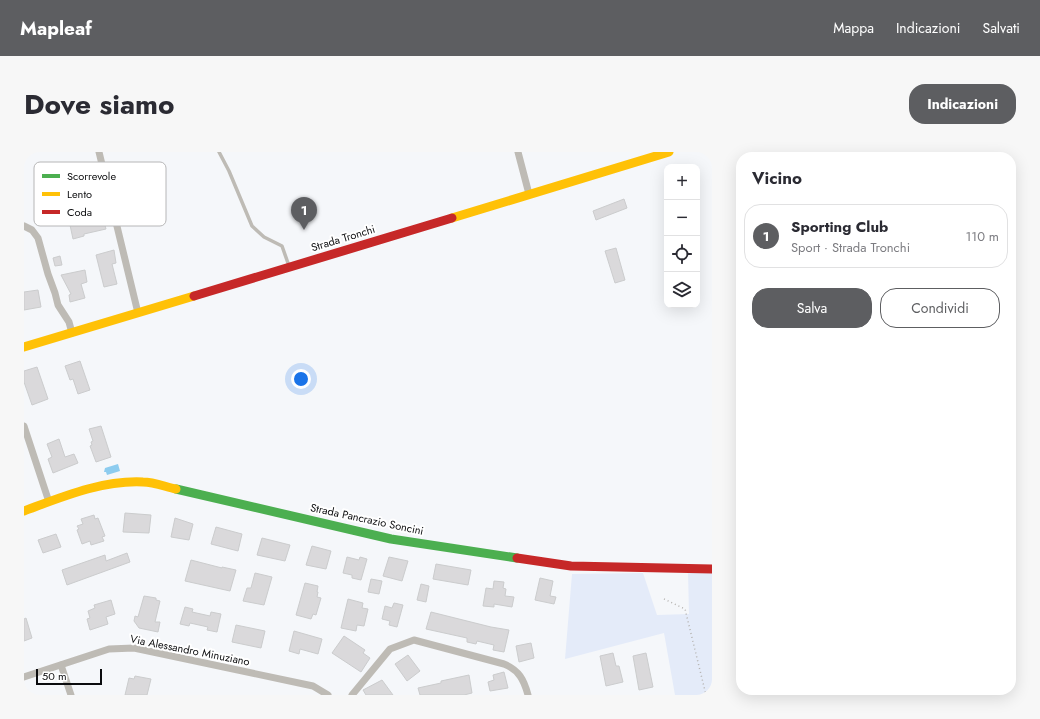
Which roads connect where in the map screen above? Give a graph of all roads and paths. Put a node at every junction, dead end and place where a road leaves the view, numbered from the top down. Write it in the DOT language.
graph roads {
  1 [pos="99,152"];
  2 [pos="219,152"];
  3 [pos="518,152"];
  4 [pos="669,152"];
  5 [pos="101,162"];
  6 [pos="529,194"];
  7 [pos="24,226"];
  8 [pos="117,226"];
  9 [pos="290,267"];
  10 [pos="138,313"];
  11 [pos="72,333"];
  12 [pos="24,347"];
  13 [pos="24,426"];
  14 [pos="49,502"];
  15 [pos="24,511"];
  16 [pos="712,568"];
  17 [pos="664,598"];
  18 [pos="61,665"];
  19 [pos="24,677"];
  20 [pos="71,695"];
  21 [pos="328,695"];
  22 [pos="352,695"];
  23 [pos="528,695"];
  24 [pos="706,695"];
  1 -- 5 [label="street"];
  2 -- 9 [label="lane"];
  3 -- 6 [label="street"];
  4 -- 6 [label="street, Strada Tronchi"];
  6 -- 9 [label="street, Strada Tronchi"];
  7 -- 11 [label="street"];
  8 -- 10 [label="street"];
  9 -- 10 [label="street, Strada Tronchi"];
  10 -- 11 [label="street, Strada Tronchi"];
  11 -- 12 [label="street, Strada Tronchi"];
  13 -- 14 [label="street"];
  14 -- 15 [label="street, Strada Pancrazio Soncini"];
  14 -- 16 [label="street, Strada Pancrazio Soncini"];
  17 -- 24 [label="path"];
  18 -- 19 [label="street, Via Alessandro Minuziano"];
  18 -- 20 [label="street"];
  18 -- 21 [label="street, Via Alessandro Minuziano"];
  22 -- 23 [label="street"];
}
